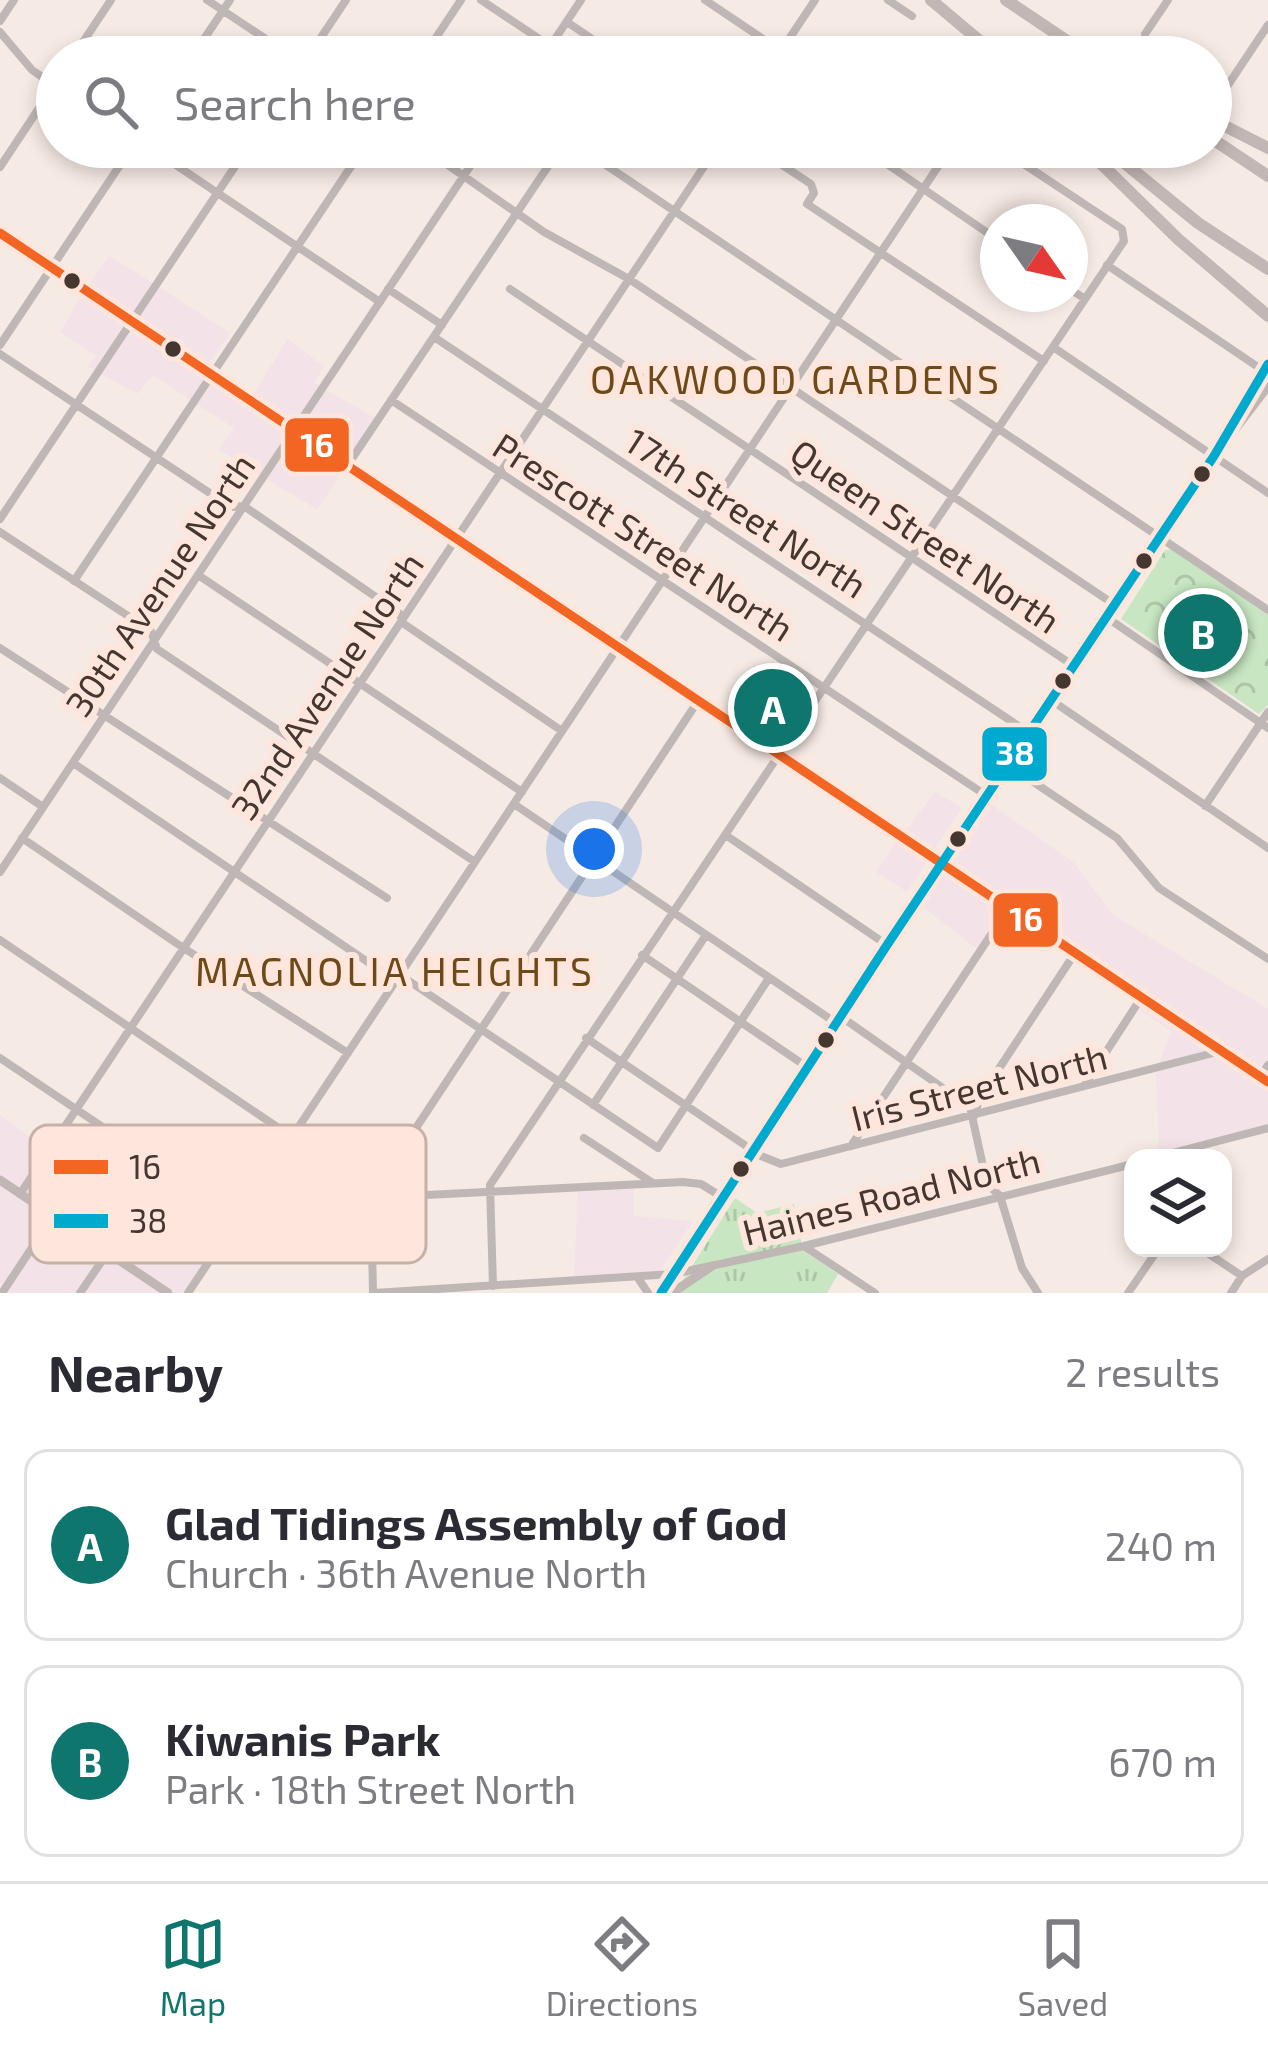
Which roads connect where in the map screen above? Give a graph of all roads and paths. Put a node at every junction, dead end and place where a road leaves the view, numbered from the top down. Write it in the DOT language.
graph roads {
  1 [pos="14,0"];
  2 [pos="111,0"];
  3 [pos="207,0"];
  4 [pos="230,0"];
  5 [pos="346,0"];
  6 [pos="461,0"];
  7 [pos="482,0"];
  8 [pos="581,0"];
  9 [pos="705,0"];
  10 [pos="815,0"];
  11 [pos="888,0"];
  12 [pos="931,0"];
  13 [pos="1006,0"];
  14 [pos="1168,0"];
  15 [pos="223,10"];
  16 [pos="912,16"];
  17 [pos="0,21"];
  18 [pos="567,22"];
  19 [pos="1268,25"];
  20 [pos="0,32"];
  21 [pos="1145,34"];
  22 [pos="87,36"];
  23 [pos="206,36"];
  24 [pos="261,36"];
  25 [pos="322,36"];
  26 [pos="438,36"];
  27 [pos="535,36"];
  28 [pos="557,36"];
  29 [pos="588,36"];
  30 [pos="756,36"];
  31 [pos="794,36"];
  32 [pos="974,36"];
  33 [pos="1059,36"];
  34 [pos="36,72"];
  35 [pos="1232,79"];
  36 [pos="36,114"];
  37 [pos="1232,129"];
  38 [pos="1268,148"];
  39 [pos="1232,152"];
  40 [pos="0,167"];
  41 [pos="118,168"];
  42 [pos="180,168"];
  43 [pos="234,168"];
  44 [pos="350,168"];
  45 [pos="451,168"];
  46 [pos="469,168"];
  47 [pos="547,168"];
  48 [pos="610,168"];
  49 [pos="703,168"];
  50 [pos="786,168"];
  51 [pos="893,168"];
  52 [pos="937,168"];
  53 [pos="1030,168"];
  54 [pos="1105,168"];
  55 [pos="1131,168"];
  56 [pos="1268,176"];
  57 [pos="463,177"];
  58 [pos="923,188"];
  59 [pos="217,193"];
  60 [pos="674,212"];
  61 [pos="517,214"];
  62 [pos="980,228"];
  63 [pos="0,233"];
  64 [pos="297,246"];
  65 [pos="880,254"];
  66 [pos="1108,265"];
  67 [pos="52,267"];
  68 [pos="1268,269"];
  69 [pos="629,278"];
  70 [pos="1233,283"];
  71 [pos="388,289"];
  72 [pos="510,289"];
  73 [pos="1088,293"];
  74 [pos="380,302"];
  75 [pos="1268,305"];
  76 [pos="1076,312"];
  77 [pos="1268,316"];
  78 [pos="836,320"];
  79 [pos="132,321"];
  80 [pos="442,326"];
  81 [pos="434,337"];
  82 [pos="588,341"];
  83 [pos="0,345"];
  84 [pos="1053,347"];
  85 [pos="0,354"];
  86 [pos="1043,361"];
  87 [pos="1255,364"];
  88 [pos="1268,364"];
  89 [pos="212,375"];
  90 [pos="1268,386"];
  91 [pos="790,388"];
  92 [pos="391,400"];
  93 [pos="76,405"];
  94 [pos="542,410"];
  95 [pos="999,428"];
  96 [pos="294,430"];
  97 [pos="749,450"];
  98 [pos="1214,456"];
  99 [pos="156,458"];
  100 [pos="347,466"];
  101 [pos="499,475"];
  102 [pos="1268,493"];
  103 [pos="953,497"];
  104 [pos="244,506"];
  105 [pos="704,517"];
  106 [pos="0,519"];
  107 [pos="0,532"];
  108 [pos="1160,536"];
  109 [pos="456,538"];
  110 [pos="913,558"];
  111 [pos="198,575"];
  112 [pos="74,581"];
  113 [pos="662,581"];
  114 [pos="1114,605"];
  115 [pos="1268,610"];
  116 [pos="1106,617"];
  117 [pos="402,620"];
  118 [pos="869,624"];
  119 [pos="153,642"];
  120 [pos="618,647"];
  121 [pos="0,648"];
  122 [pos="1074,666"];
  123 [pos="360,683"];
  124 [pos="826,688"];
  125 [pos="698,700"];
  126 [pos="1051,700"];
  127 [pos="1268,712"];
  128 [pos="104,716"];
  129 [pos="1264,725"];
  130 [pos="562,731"];
  131 [pos="1029,733"];
  132 [pos="313,753"];
  133 [pos="781,756"];
  134 [pos="73,763"];
  135 [pos="1008,765"];
  136 [pos="0,778"];
  137 [pos="522,792"];
  138 [pos="987,796"];
  139 [pos="514,803"];
  140 [pos="1204,806"];
  141 [pos="43,807"];
  142 [pos="269,819"];
  143 [pos="727,836"];
  144 [pos="22,838"];
  145 [pos="1268,848"];
  146 [pos="594,858"];
  147 [pos="475,862"];
  148 [pos="942,864"];
  149 [pos="234,871"];
  150 [pos="0,872"];
  151 [pos="387,898"];
  152 [pos="1008,908"];
  153 [pos="675,914"];
  154 [pos="706,934"];
  155 [pos="0,940"];
  156 [pos="887,944"];
  157 [pos="182,947"];
  158 [pos="1075,953"];
  159 [pos="642,955"];
  160 [pos="1268,959"];
  161 [pos="398,978"];
  162 [pos="676,978"];
  163 [pos="769,978"];
  164 [pos="1142,998"];
  165 [pos="838,1020"];
  166 [pos="740,1022"];
  167 [pos="130,1027"];
  168 [pos="482,1028"];
  169 [pos="586,1038"];
  170 [pos="1221,1051"];
  171 [pos="348,1053"];
  172 [pos="0,1058"];
  173 [pos="621,1062"];
  174 [pos="908,1062"];
  175 [pos="1268,1065"];
  176 [pos="807,1067"];
  177 [pos="1264,1080"];
  178 [pos="557,1081"];
  179 [pos="1083,1087"];
  180 [pos="592,1105"];
  181 [pos="686,1106"];
  182 [pos="76,1109"];
  183 [pos="975,1116"];
  184 [pos="65,1125"];
  185 [pos="100,1125"];
  186 [pos="274,1125"];
  187 [pos="300,1125"];
  188 [pos="419,1125"];
  189 [pos="1268,1128"];
  190 [pos="584,1138"];
  191 [pos="850,1147"];
  192 [pos="1189,1149"];
  193 [pos="754,1151"];
  194 [pos="1124,1165"];
  195 [pos="30,1179"];
  196 [pos="0,1180"];
  197 [pos="654,1184"];
  198 [pos="20,1194"];
  199 [pos="489,1194"];
  200 [pos="1000,1196"];
  201 [pos="426,1197"];
  202 [pos="722,1197"];
  203 [pos="30,1201"];
  204 [pos="694,1241"];
  205 [pos="804,1246"];
  206 [pos="30,1251"];
  207 [pos="1153,1257"];
  208 [pos="1214,1257"];
  209 [pos="1268,1258"];
  210 [pos="100,1263"];
  211 [pos="124,1263"];
  212 [pos="208,1263"];
  213 [pos="372,1263"];
  214 [pos="712,1266"];
  215 [pos="674,1274"];
  216 [pos="637,1276"];
  217 [pos="1241,1276"];
  218 [pos="493,1286"];
  219 [pos="2,1293"];
  220 [pos="80,1293"];
  221 [pos="168,1293"];
  222 [pos="188,1293"];
  223 [pos="373,1293"];
  224 [pos="649,1293"];
  225 [pos="661,1293"];
  226 [pos="672,1293"];
  227 [pos="875,1293"];
  228 [pos="1038,1293"];
  229 [pos="1128,1293"];
  230 [pos="1231,1293"];
  1 -- 17 [label="street"];
  2 -- 22 [label="street"];
  3 -- 15 [label="street"];
  4 -- 15 [label="street"];
  5 -- 25 [label="street"];
  6 -- 26 [label="street"];
  7 -- 27 [label="street"];
  8 -- 18 [label="street"];
  9 -- 30 [label="street"];
  10 -- 31 [label="street"];
  11 -- 16 [label="street"];
  12 -- 32 [label="highway"];
  13 -- 33 [label="highway"];
  14 -- 21 [label="street"];
  15 -- 23 [label="street"];
  15 -- 24 [label="street"];
  18 -- 28 [label="street"];
  18 -- 29 [label="street"];
  19 -- 35 [label="street"];
  20 -- 34 [label="street"];
  36 -- 40 [label="street"];
  37 -- 38 [label="highway"];
  39 -- 56 [label="highway"];
  41 -- 67 [label="street"];
  42 -- 59 [label="street"];
  43 -- 59 [label="street"];
  44 -- 64 [label="street"];
  45 -- 57 [label="street"];
  46 -- 57 [label="street, 30th Avenue North"];
  47 -- 61 [label="street"];
  48 -- 60 [label="street"];
  49 -- 60 [label="street, 32nd Avenue North"];
  50 -- 65 [label="street"];
  51 -- 58 [label="street"];
  52 -- 58 [label="street"];
  53 -- 66 [label="street"];
  54 -- 70 [label="highway"];
  55 -- 68 [label="highway"];
  57 -- 61 [label="street"];
  57 -- 71 [label="street, 30th Avenue North"];
  58 -- 62 [label="street"];
  58 -- 65 [label="street"];
  59 -- 64 [label="street"];
  59 -- 79 [label="street"];
  60 -- 69 [label="street, 32nd Avenue North"];
  60 -- 78 [label="street"];
  61 -- 69 [label="street"];
  61 -- 80 [label="street"];
  63 -- 67 [label="street"];
  64 -- 74 [label="street"];
  64 -- 89 [label="street"];
  65 -- 78 [label="street"];
  65 -- 86 [label="street"];
  66 -- 73 [label="street"];
  66 -- 87 [label="street"];
  67 -- 79 [label="street"];
  67 -- 83 [label="street"];
  69 -- 82 [label="street, 32nd Avenue North"];
  69 -- 91 [label="street"];
  70 -- 75 [label="highway"];
  70 -- 77 [label="highway"];
  71 -- 74 [label="street, 30th Avenue North"];
  71 -- 80 [label="street"];
  72 -- 82 [label="street, Queen Street North"];
  74 -- 96 [label="street, 30th Avenue North"];
  76 -- 84 [label="street"];
  78 -- 91 [label="street"];
  78 -- 95 [label="street"];
  79 -- 89 [label="street"];
  79 -- 93 [label="street"];
  80 -- 81 [label="street"];
  81 -- 92 [label="street"];
  81 -- 94 [label="street, 17th Street North"];
  82 -- 94 [label="street, 32nd Avenue North"];
  82 -- 97 [label="street, Queen Street North"];
  84 -- 86 [label="street"];
  84 -- 98 [label="street"];
  85 -- 93 [label="street"];
  86 -- 95 [label="street"];
  88 -- 98 [label="main road"];
  89 -- 96 [label="street"];
  89 -- 99 [label="street"];
  90 -- 98 [label="main road"];
  91 -- 97 [label="street"];
  91 -- 103 [label="street"];
  92 -- 100 [label="street"];
  92 -- 101 [label="street, Prescott Street North"];
  93 -- 99 [label="street"];
  93 -- 106 [label="street"];
  94 -- 101 [label="street, 32nd Avenue North"];
  94 -- 105 [label="street, 17th Street North"];
  95 -- 103 [label="street"];
  95 -- 108 [label="street"];
  96 -- 100 [label="street"];
  96 -- 104 [label="street, 30th Avenue North"];
  97 -- 105 [label="street"];
  97 -- 110 [label="street, Queen Street North"];
  98 -- 102 [label="street"];
  98 -- 108 [label="main road"];
  99 -- 104 [label="street"];
  99 -- 112 [label="street"];
  100 -- 109 [label="street"];
  101 -- 109 [label="street, 32nd Avenue North"];
  101 -- 113 [label="street, Prescott Street North"];
  103 -- 110 [label="street"];
  103 -- 114 [label="street"];
  104 -- 111 [label="street, 30th Avenue North"];
  104 -- 117 [label="street"];
  105 -- 113 [label="street"];
  105 -- 118 [label="street, 17th Street North"];
  107 -- 112 [label="street"];
  108 -- 114 [label="main road"];
  108 -- 115 [label="street"];
  109 -- 117 [label="street, 32nd Avenue North"];
  109 -- 120 [label="street"];
  110 -- 118 [label="street"];
  110 -- 122 [label="street, Queen Street North"];
  111 -- 119 [label="street, 30th Avenue North"];
  111 -- 123 [label="street"];
  112 -- 119 [label="street"];
  113 -- 120 [label="street"];
  113 -- 124 [label="street, Prescott Street North"];
  114 -- 116 [label="main road"];
  116 -- 122 [label="main road"];
  116 -- 129 [label="street"];
  117 -- 123 [label="street, 32nd Avenue North"];
  117 -- 130 [label="street"];
  118 -- 124 [label="street"];
  118 -- 131 [label="street, 17th Street North"];
  119 -- 128 [label="street, 30th Avenue North"];
  119 -- 132 [label="street"];
  120 -- 125 [label="street"];
  120 -- 130 [label="street"];
  121 -- 128 [label="street"];
  122 -- 126 [label="main road"];
  123 -- 132 [label="street, 32nd Avenue North"];
  123 -- 137 [label="street"];
  124 -- 133 [label="street"];
  124 -- 138 [label="street, Prescott Street North"];
  125 -- 133 [label="street"];
  125 -- 146 [label="street"];
  126 -- 131 [label="main road"];
  126 -- 140 [label="street"];
  127 -- 129 [label="street"];
  128 -- 134 [label="street, 30th Avenue North"];
  128 -- 142 [label="street"];
  129 -- 140 [label="street"];
  130 -- 137 [label="street"];
  131 -- 135 [label="main road"];
  132 -- 142 [label="street, 32nd Avenue North"];
  132 -- 147 [label="street"];
  133 -- 143 [label="street"];
  133 -- 148 [label="street"];
  134 -- 141 [label="street, 30th Avenue North"];
  134 -- 149 [label="street"];
  135 -- 138 [label="main road"];
  135 -- 160 [label="street"];
  136 -- 141 [label="street"];
  137 -- 139 [label="street"];
  138 -- 148 [label="main road"];
  139 -- 146 [label="street"];
  139 -- 147 [label="street"];
  140 -- 145 [label="street"];
  141 -- 144 [label="street, 30th Avenue North"];
  142 -- 149 [label="street, 32nd Avenue North"];
  142 -- 151 [label="street"];
  143 -- 153 [label="street"];
  143 -- 156 [label="street"];
  144 -- 150 [label="street, 30th Avenue North"];
  144 -- 157 [label="street"];
  146 -- 153 [label="street"];
  146 -- 168 [label="street"];
  147 -- 161 [label="street"];
  148 -- 152 [label="street"];
  148 -- 156 [label="main road"];
  149 -- 157 [label="street, 32nd Avenue North"];
  149 -- 161 [label="street"];
  152 -- 158 [label="street"];
  152 -- 174 [label="street"];
  153 -- 154 [label="street"];
  153 -- 159 [label="street"];
  154 -- 162 [label="street"];
  154 -- 163 [label="street"];
  155 -- 167 [label="street"];
  156 -- 165 [label="main road"];
  157 -- 167 [label="street, 32nd Avenue North"];
  157 -- 171 [label="street"];
  158 -- 164 [label="street"];
  158 -- 183 [label="street"];
  159 -- 162 [label="street"];
  159 -- 169 [label="street"];
  161 -- 168 [label="street"];
  161 -- 171 [label="street"];
  162 -- 166 [label="street"];
  162 -- 173 [label="street"];
  163 -- 165 [label="street"];
  163 -- 166 [label="street"];
  164 -- 170 [label="street"];
  164 -- 179 [label="street"];
  165 -- 174 [label="street"];
  165 -- 176 [label="main road"];
  166 -- 176 [label="street"];
  166 -- 181 [label="street"];
  167 -- 182 [label="street, 32nd Avenue North"];
  167 -- 186 [label="street"];
  168 -- 178 [label="street"];
  168 -- 188 [label="street"];
  169 -- 173 [label="street"];
  169 -- 178 [label="street"];
  170 -- 177 [label="street"];
  170 -- 179 [label="street, Iris Street North"];
  171 -- 187 [label="street"];
  172 -- 182 [label="street"];
  173 -- 180 [label="street"];
  173 -- 181 [label="street"];
  174 -- 183 [label="street"];
  174 -- 191 [label="street"];
  175 -- 177 [label="street"];
  176 -- 193 [label="main road"];
  178 -- 180 [label="street"];
  178 -- 199 [label="street"];
  179 -- 183 [label="street, Iris Street North"];
  180 -- 181 [label="street"];
  181 -- 193 [label="street"];
  182 -- 184 [label="street, 32nd Avenue North"];
  182 -- 185 [label="street"];
  183 -- 191 [label="street, Iris Street North"];
  183 -- 200 [label="street"];
  189 -- 192 [label="street"];
  190 -- 197 [label="street"];
  191 -- 193 [label="street, Iris Street North"];
  193 -- 202 [label="main road"];
  194 -- 200 [label="street, Haines Road North"];
  195 -- 198 [label="street, 32nd Avenue North"];
  196 -- 198 [label="main road"];
  197 -- 199 [label="street"];
  197 -- 202 [label="street"];
  198 -- 203 [label="main road"];
  199 -- 201 [label="street"];
  199 -- 218 [label="street"];
  200 -- 205 [label="street, Haines Road North"];
  200 -- 228 [label="street"];
  202 -- 204 [label="main road"];
  204 -- 214 [label="street"];
  204 -- 215 [label="main road"];
  205 -- 214 [label="street, Haines Road North"];
  205 -- 227 [label="street"];
  206 -- 219 [label="street"];
  207 -- 229 [label="street"];
  208 -- 217 [label="street"];
  209 -- 217 [label="street"];
  210 -- 220 [label="street"];
  211 -- 221 [label="main road"];
  212 -- 222 [label="street"];
  213 -- 223 [label="street"];
  214 -- 215 [label="street, Haines Road North"];
  214 -- 226 [label="main road"];
  215 -- 216 [label="street, Haines Road North"];
  215 -- 225 [label="main road"];
  216 -- 218 [label="street, Haines Road North"];
  216 -- 224 [label="street"];
  217 -- 230 [label="street"];
  218 -- 223 [label="street, Haines Road North"];
}
